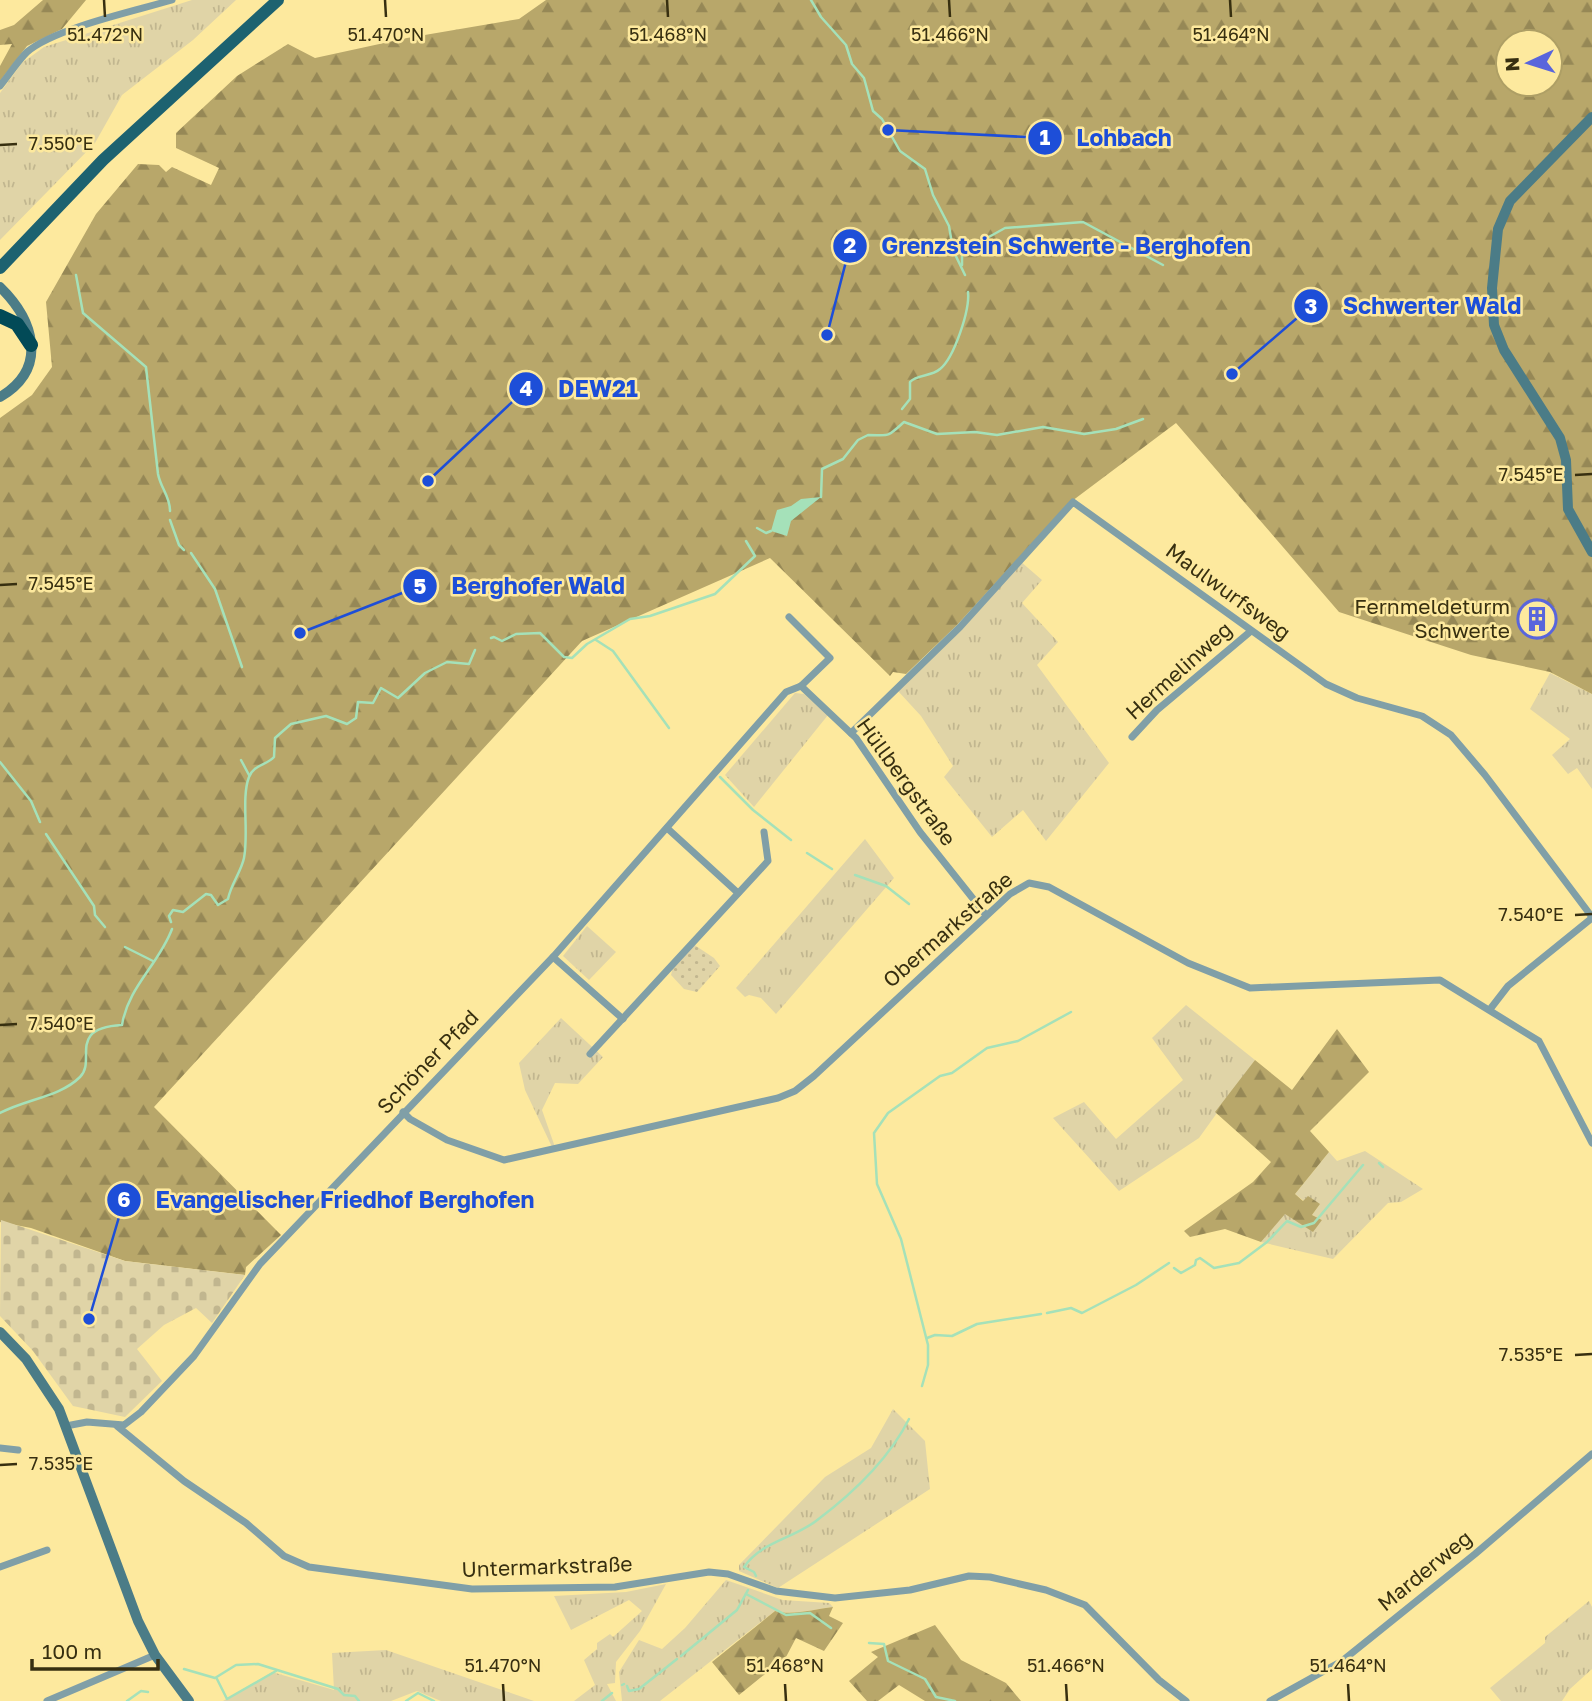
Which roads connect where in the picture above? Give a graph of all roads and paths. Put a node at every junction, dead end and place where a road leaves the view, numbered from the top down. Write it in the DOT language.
graph roads {
  1 [pos="172,0"];
  2 [pos="278,0"];
  3 [pos="0,86"];
  4 [pos="1592,117"];
  5 [pos="0,268"];
  6 [pos="0,287"];
  7 [pos="0,316"];
  8 [pos="31,345"];
  9 [pos="0,397"];
  10 [pos="1592,552"];
  11 [pos="789,617"];
  12 [pos="1251,631"];
  13 [pos="801,686"];
  14 [pos="851,733"];
  15 [pos="1132,737"];
  16 [pos="667,828"];
  17 [pos="764,832"];
  18 [pos="738,893"];
  19 [pos="986,915"];
  20 [pos="1592,917"];
  21 [pos="552,957"];
  22 [pos="1491,1008"];
  23 [pos="624,1019"];
  24 [pos="590,1054"];
  25 [pos="403,1112"];
  26 [pos="1592,1143"];
  27 [pos="0,1332"];
  28 [pos="66,1426"];
  29 [pos="117,1426"];
  30 [pos="0,1448"];
  31 [pos="18,1450"];
  32 [pos="1592,1454"];
  33 [pos="47,1550"];
  34 [pos="0,1567"];
  35 [pos="155,1655"];
  36 [pos="47,1701"];
  37 [pos="189,1701"];
  38 [pos="1186,1701"];
  39 [pos="1270,1701"];
  1 -- 3 [label="street"];
  2 -- 5 [label="main road"];
  4 -- 10 [label="main road"];
  6 -- 8 [label="main road"];
  7 -- 8 [label="highway"];
  8 -- 9 [label="main road"];
  11 -- 13 [label="street"];
  12 -- 14 [label="street, Maulwurfsweg"];
  12 -- 15 [label="street, Hermelinweg"];
  12 -- 20 [label="street, Maulwurfsweg"];
  13 -- 14 [label="street, Hüllbergstraße"];
  13 -- 16 [label="street, Schöner Pfad"];
  14 -- 19 [label="street, Hüllbergstraße"];
  16 -- 18 [label="street"];
  16 -- 21 [label="street, Schöner Pfad"];
  17 -- 18 [label="street"];
  18 -- 23 [label="street"];
  19 -- 22 [label="street, Obermarkstraße"];
  19 -- 25 [label="street, Obermarkstraße"];
  20 -- 22 [label="street"];
  21 -- 23 [label="street"];
  21 -- 25 [label="street, Schöner Pfad"];
  22 -- 26 [label="street, Obermarkstraße"];
  23 -- 24 [label="street"];
  25 -- 29 [label="street, Schöner Pfad"];
  27 -- 28 [label="main road"];
  28 -- 29 [label="street"];
  28 -- 35 [label="main road"];
  29 -- 38 [label="street, Untermarkstraße"];
  30 -- 31 [label="street"];
  32 -- 39 [label="street, Marderweg"];
  33 -- 34 [label="street"];
  35 -- 36 [label="street"];
  35 -- 37 [label="main road"];
}
